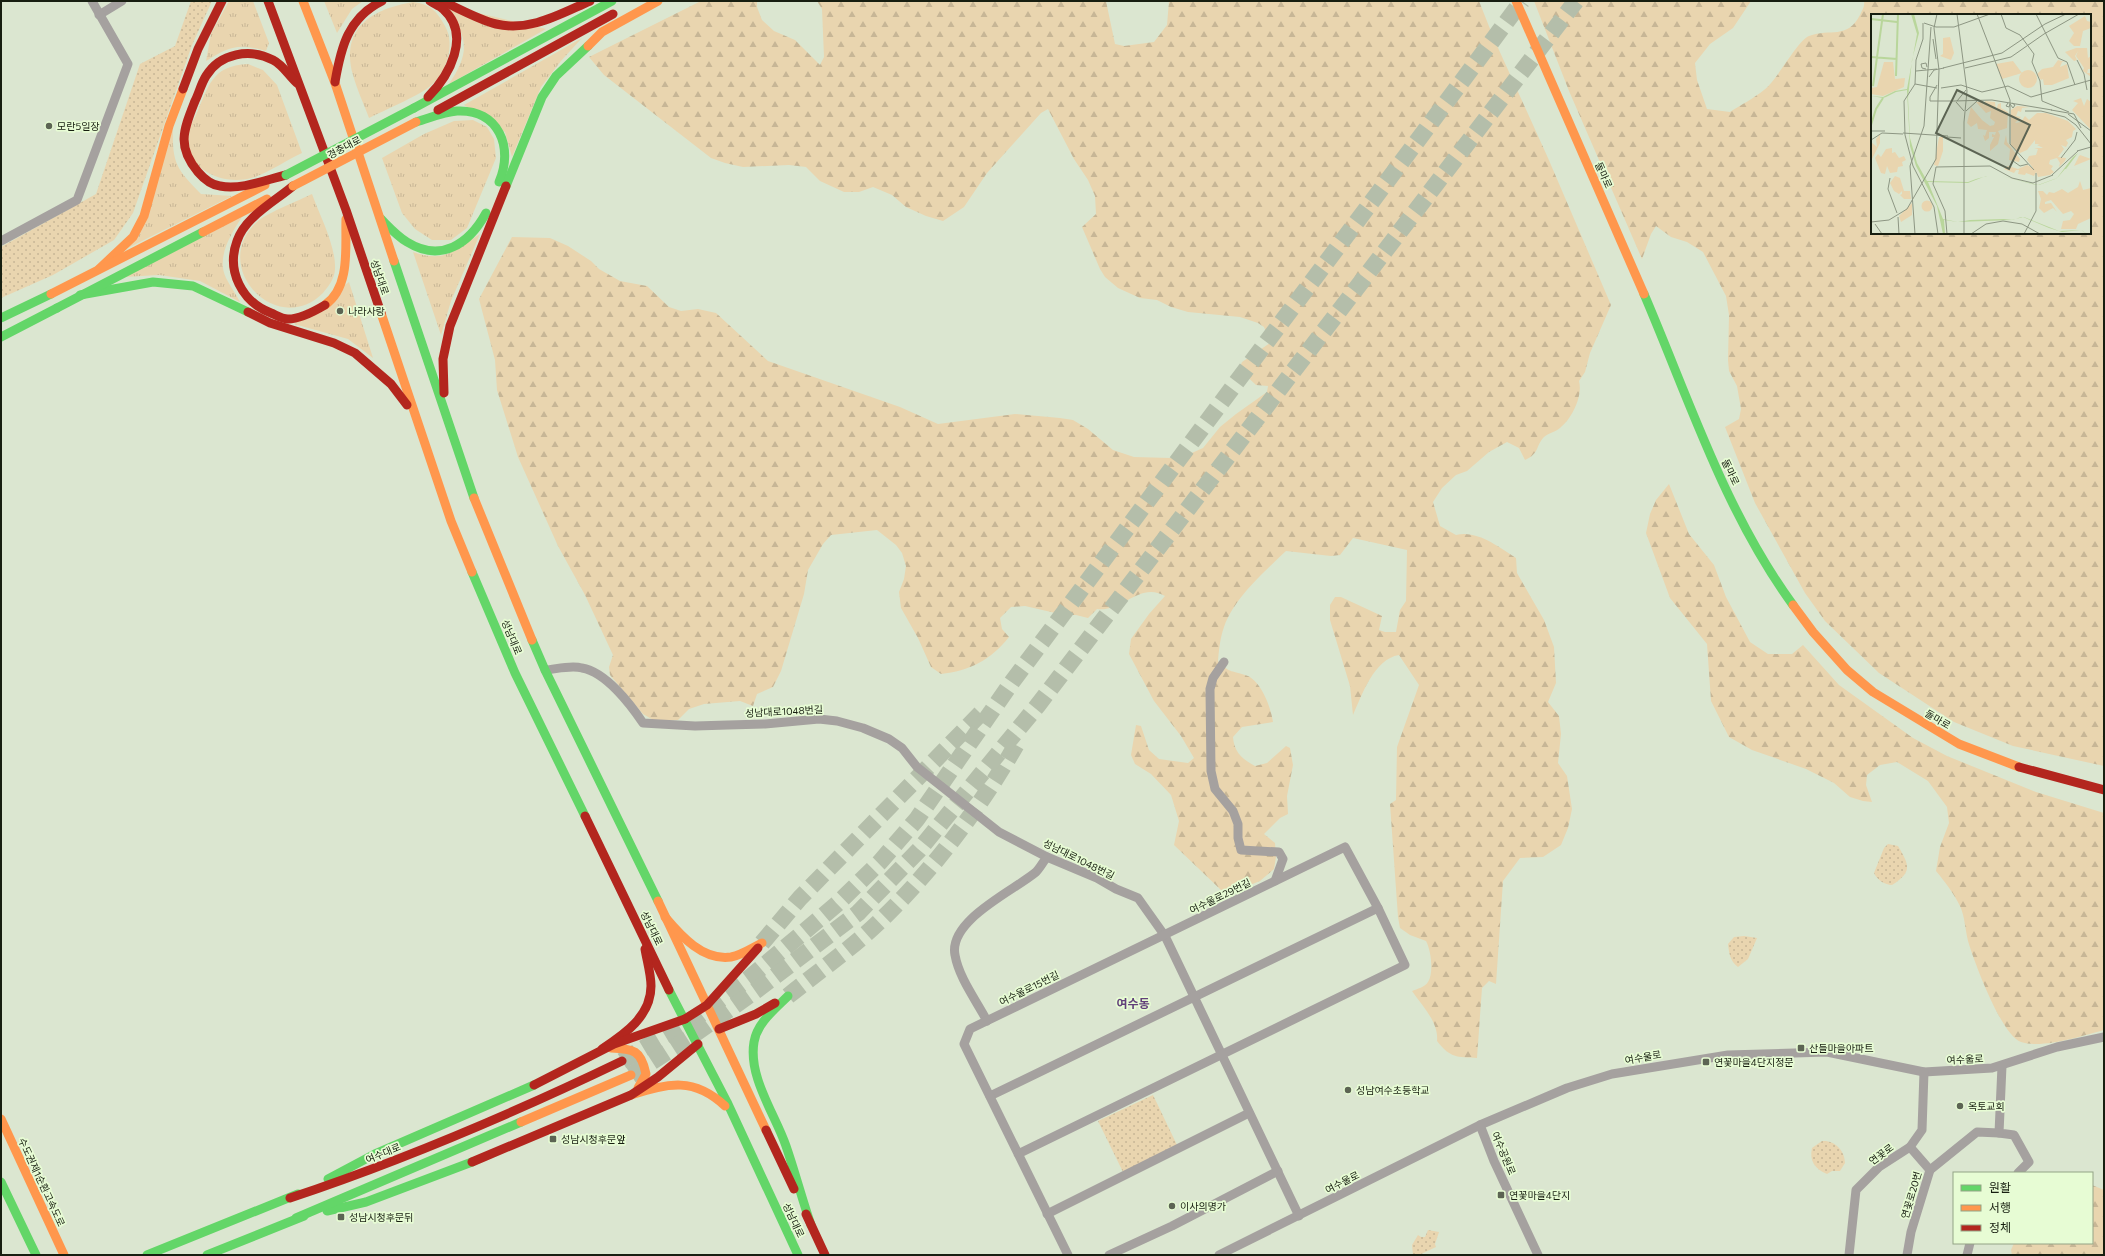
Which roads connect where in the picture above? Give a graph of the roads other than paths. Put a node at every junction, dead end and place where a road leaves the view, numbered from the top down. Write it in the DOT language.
graph roads {
  1 [pos="92,1"];
  2 [pos="122,1"];
  3 [pos="222,1"];
  4 [pos="268,1"];
  5 [pos="303,1"];
  6 [pos="382,1"];
  7 [pos="430,1"];
  8 [pos="442,1"];
  9 [pos="590,1"];
  10 [pos="612,1"];
  11 [pos="658,1"];
  12 [pos="1516,1"];
  13 [pos="449,3"];
  14 [pos="623,9"];
  15 [pos="99,14"];
  16 [pos="335,83"];
  17 [pos="302,87"];
  18 [pos="414,108"];
  19 [pos="416,122"];
  20 [pos="286,175"];
  21 [pos="293,186"];
  22 [pos="346,210"];
  23 [pos="381,219"];
  24 [pos="1,241"];
  25 [pos="99,269"];
  26 [pos="80,295"];
  27 [pos="1,318"];
  28 [pos="1,337"];
  29 [pos="414,414"];
  30 [pos="449,428"];
  31 [pos="1224,662"];
  32 [pos="545,670"];
  33 [pos="2104,790"];
  34 [pos="1047,857"];
  35 [pos="1275,881"];
  36 [pos="1378,908"];
  37 [pos="665,917"];
  38 [pos="642,932"];
  39 [pos="1165,936"];
  40 [pos="1194,997"];
  41 [pos="707,1005"];
  42 [pos="684,1019"];
  43 [pos="987,1021"];
  44 [pos="719,1029"];
  45 [pos="2104,1037"];
  46 [pos="698,1044"];
  47 [pos="602,1049"];
  48 [pos="1222,1055"];
  49 [pos="622,1060"];
  50 [pos="2002,1066"];
  51 [pos="1924,1072"];
  52 [pos="631,1075"];
  53 [pos="631,1095"];
  54 [pos="990,1096"];
  55 [pos="1250,1113"];
  56 [pos="733,1116"];
  57 [pos="1,1119"];
  58 [pos="1480,1125"];
  59 [pos="1999,1133"];
  60 [pos="1910,1147"];
  61 [pos="1018,1154"];
  62 [pos="1930,1170"];
  63 [pos="1278,1171"];
  64 [pos="2019,1172"];
  65 [pos="1,1182"];
  66 [pos="290,1198"];
  67 [pos="1047,1214"];
  68 [pos="1299,1216"];
  69 [pos="296,1218"];
  70 [pos="811,1225"];
  71 [pos="1970,1244"];
  72 [pos="36,1255"];
  73 [pos="64,1255"];
  74 [pos="147,1255"];
  75 [pos="207,1255"];
  76 [pos="798,1255"];
  77 [pos="825,1255"];
  78 [pos="1068,1255"];
  79 [pos="1109,1255"];
  80 [pos="1219,1255"];
  81 [pos="1538,1255"];
  82 [pos="1849,1255"];
  83 [pos="1907,1255"];
  84 [pos="1967,1255"];
  1 -- 15 [label="street"];
  2 -- 15 [label="street"];
  3 -- 25 [label="main road"];
  4 -- 17 [label="main road, 성남대로"];
  5 -- 16 [label="main road, 성남대로"];
  6 -- 16 [label="main road"];
  7 -- 18 [label="main road"];
  8 -- 13 [label="main road"];
  9 -- 13 [label="main road"];
  10 -- 18 [label="main road, 경충대로"];
  11 -- 30 [label="main road"];
  12 -- 33 [label="main road, 돌마로"];
  14 -- 19 [label="main road, 경충대로"];
  15 -- 24 [label="street"];
  16 -- 23 [label="main road, 성남대로"];
  17 -- 20 [label="main road"];
  17 -- 22 [label="main road, 성남대로"];
  18 -- 20 [label="main road, 경충대로, bridge"];
  19 -- 21 [label="main road, 경충대로, bridge"];
  19 -- 23 [label="main road"];
  20 -- 25 [label="main road, 경충대로"];
  21 -- 22 [label="main road"];
  21 -- 26 [label="main road, 경충대로"];
  22 -- 29 [label="main road, 성남대로"];
  23 -- 30 [label="main road, 성남대로"];
  25 -- 27 [label="main road, 경충대로"];
  26 -- 28 [label="main road, 경충대로"];
  26 -- 29 [label="main road"];
  29 -- 38 [label="main road, 성남대로"];
  30 -- 32 [label="main road, 성남대로"];
  31 -- 35 [label="street"];
  32 -- 34 [label="street, 성남대로1048번길"];
  32 -- 37 [label="main road, 성남대로"];
  34 -- 39 [label="street, 성남대로1048번길"];
  34 -- 43 [label="street"];
  35 -- 36 [label="street, 여수울로29번길"];
  35 -- 39 [label="street, 여수울로29번길"];
  36 -- 40 [label="street"];
  36 -- 48 [label="street"];
  37 -- 41 [label="main road, 성남대로"];
  37 -- 41 [label="main road"];
  38 -- 42 [label="main road, 성남대로"];
  38 -- 47 [label="main road"];
  39 -- 40 [label="street"];
  39 -- 43 [label="street, 여수울로15번길"];
  40 -- 48 [label="street"];
  40 -- 54 [label="street"];
  41 -- 42 [label="main road"];
  41 -- 44 [label="main road, 성남대로"];
  42 -- 46 [label="main road, 성남대로"];
  42 -- 47 [label="main road"];
  43 -- 54 [label="street, 여수울로15번길"];
  44 -- 46 [label="main road"];
  44 -- 70 [label="main road, 성남대로"];
  44 -- 70 [label="main road"];
  45 -- 50 [label="street, 여수울로"];
  46 -- 53 [label="main road"];
  46 -- 56 [label="main road, 성남대로"];
  47 -- 53 [label="main road"];
  47 -- 66 [label="main road"];
  48 -- 55 [label="street"];
  48 -- 61 [label="street"];
  49 -- 66 [label="main road, 여수대로"];
  50 -- 51 [label="street, 여수울로"];
  50 -- 59 [label="street"];
  51 -- 58 [label="street, 여수울로"];
  51 -- 60 [label="street, 연꽃로"];
  52 -- 69 [label="main road"];
  53 -- 56 [label="main road"];
  53 -- 69 [label="main road"];
  54 -- 61 [label="street, 여수울로15번길"];
  55 -- 63 [label="street"];
  55 -- 67 [label="street"];
  56 -- 76 [label="main road, 성남대로"];
  57 -- 73 [label="main road, 수도권제1순환고속도로"];
  58 -- 68 [label="street, 여수울로"];
  58 -- 81 [label="street, 여수공원로"];
  59 -- 62 [label="street"];
  59 -- 64 [label="street"];
  60 -- 62 [label="street, 연꽃로20번"];
  60 -- 82 [label="street, 연꽃로"];
  61 -- 67 [label="street, 여수울로15번길"];
  62 -- 83 [label="street, 연꽃로20번"];
  63 -- 68 [label="street"];
  63 -- 79 [label="street"];
  65 -- 72 [label="main road"];
  66 -- 74 [label="main road, 여수대로"];
  67 -- 78 [label="street, 여수울로15번길"];
  68 -- 80 [label="street, 여수울로"];
  69 -- 75 [label="main road"];
  70 -- 77 [label="main road, 성남대로"];
  71 -- 84 [label="street"];
}
